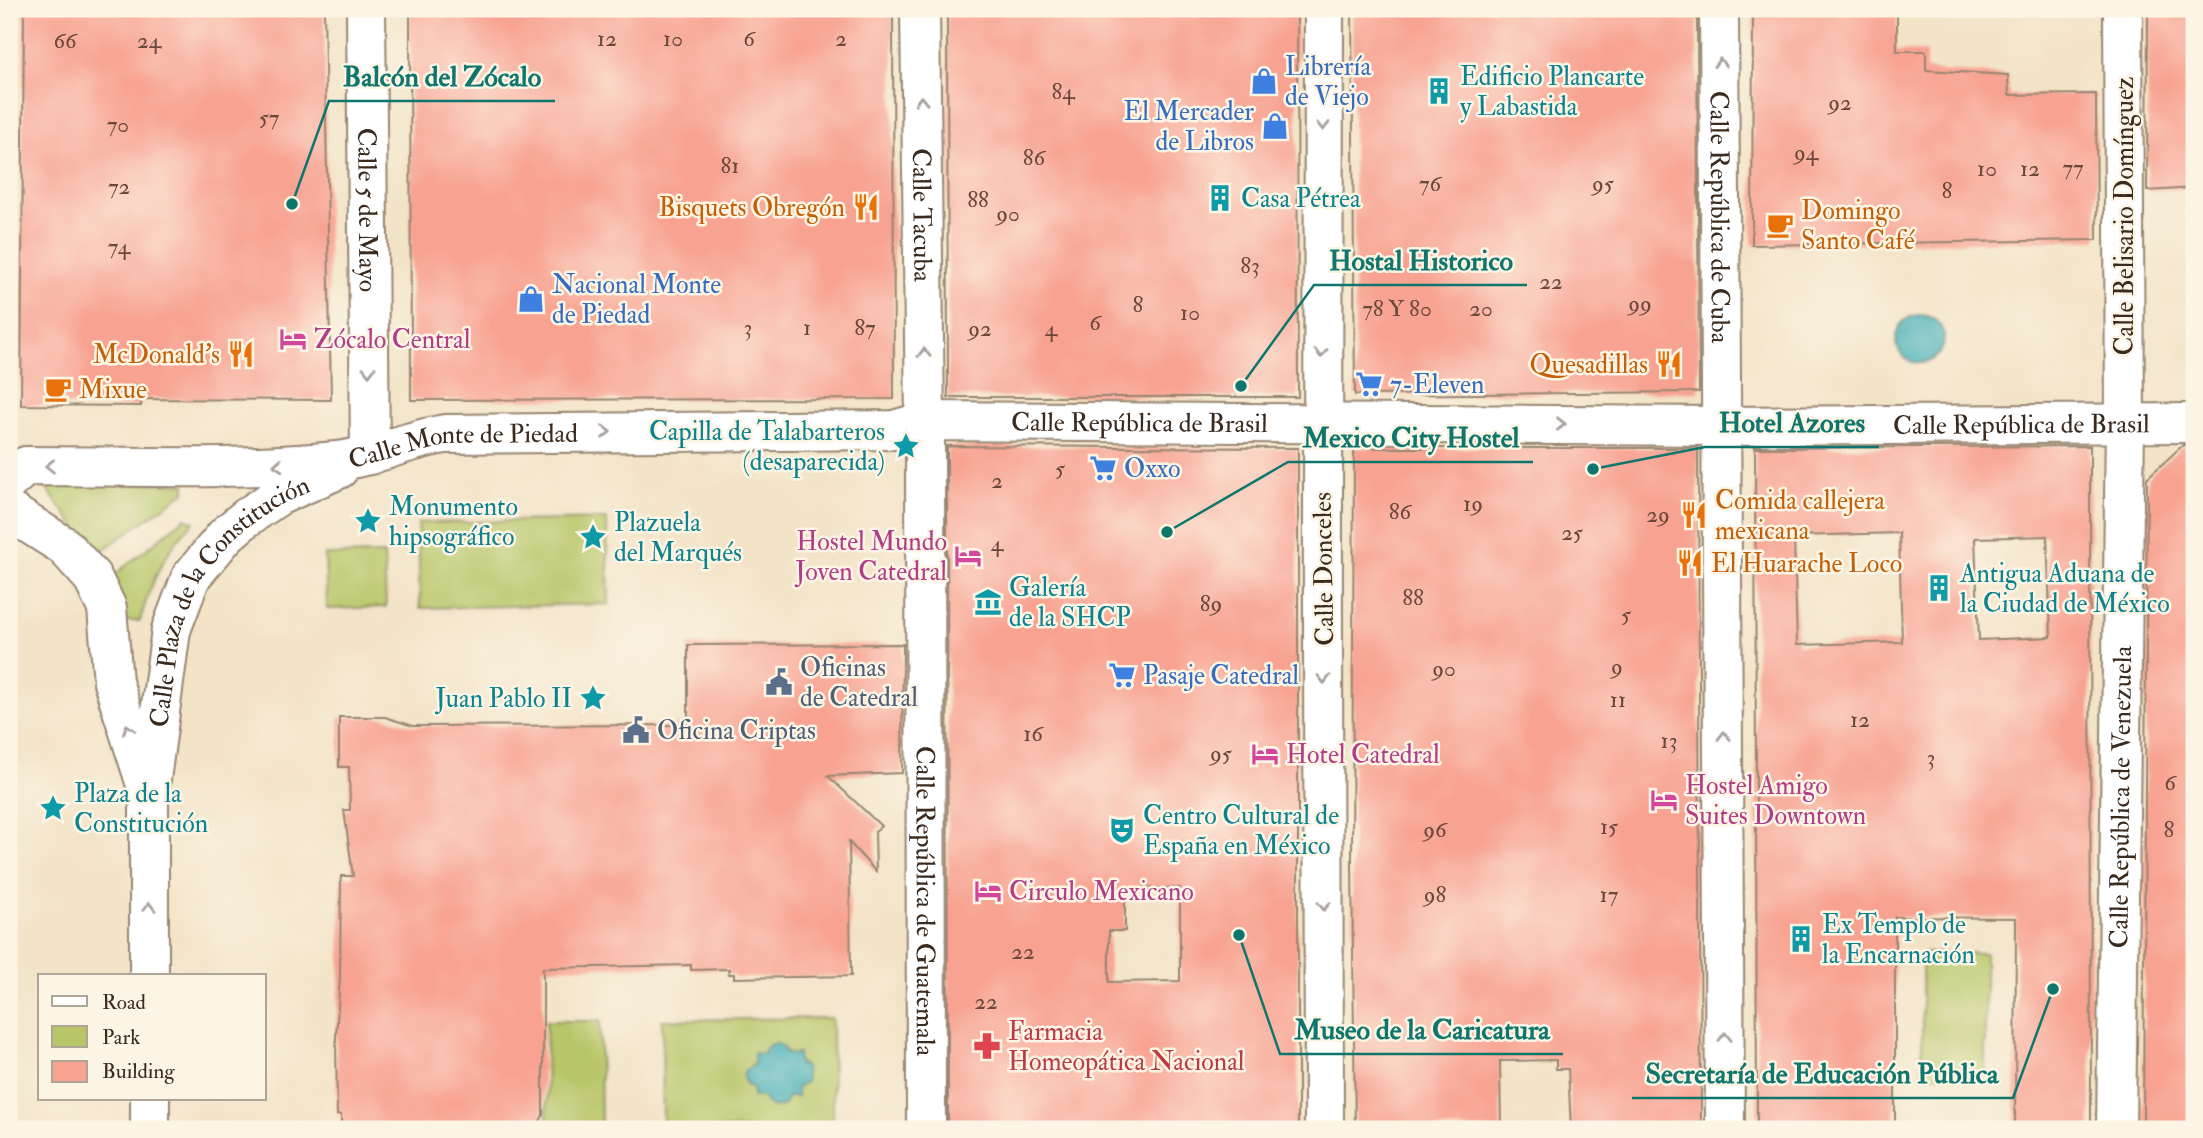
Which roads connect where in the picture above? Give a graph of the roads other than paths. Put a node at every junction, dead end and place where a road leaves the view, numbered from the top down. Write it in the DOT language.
graph roads {
  1 [pos="366,9"];
  2 [pos="920,9"];
  3 [pos="1324,9"];
  4 [pos="1719,9"];
  5 [pos="2123,9"];
  6 [pos="925,421"];
  7 [pos="1321,422"];
  8 [pos="2194,423"];
  9 [pos="2125,424"];
  10 [pos="1724,426"];
  11 [pos="370,455"];
  12 [pos="9,481"];
  13 [pos="9,511"];
  14 [pos="149,794"];
  15 [pos="149,974"];
  16 [pos="150,1100"];
  17 [pos="150,1129"];
  18 [pos="926,1129"];
  19 [pos="1324,1129"];
  20 [pos="1725,1129"];
  21 [pos="2116,1129"];
  1 -- 11 [label="street, Calle 5 de Mayo, one-way"];
  6 -- 2 [label="street, Calle Tacuba, one-way"];
  3 -- 7 [label="street, Calle Donceles, one-way"];
  10 -- 4 [label="street, Calle República de Cuba, one-way"];
  5 -- 9 [label="street, Calle Belisario Domínguez"];
  6 -- 7 [label="street, Calle República de Brasil"];
  11 -- 6 [label="street, Calle Monte de Piedad, one-way"];
  6 -- 18 [label="street, Calle República de Guatemala"];
  7 -- 10 [label="street, Calle República de Brasil, one-way"];
  7 -- 19 [label="street, Calle Donceles, one-way"];
  8 -- 9 [label="street, Calle República de Brasil"];
  9 -- 10 [label="street, Calle República de Brasil"];
  9 -- 21 [label="street, Calle República de Venezuela"];
  20 -- 10 [label="street, Calle República de Cuba, one-way"];
  11 -- 12 [label="street, Calle Monte de Piedad, one-way"];
  11 -- 14 [label="street, Calle Plaza de la Constitución"];
  14 -- 13 [label="street, one-way"];
  15 -- 14 [label="street, one-way"];
  16 -- 17 [label="street"];
}
